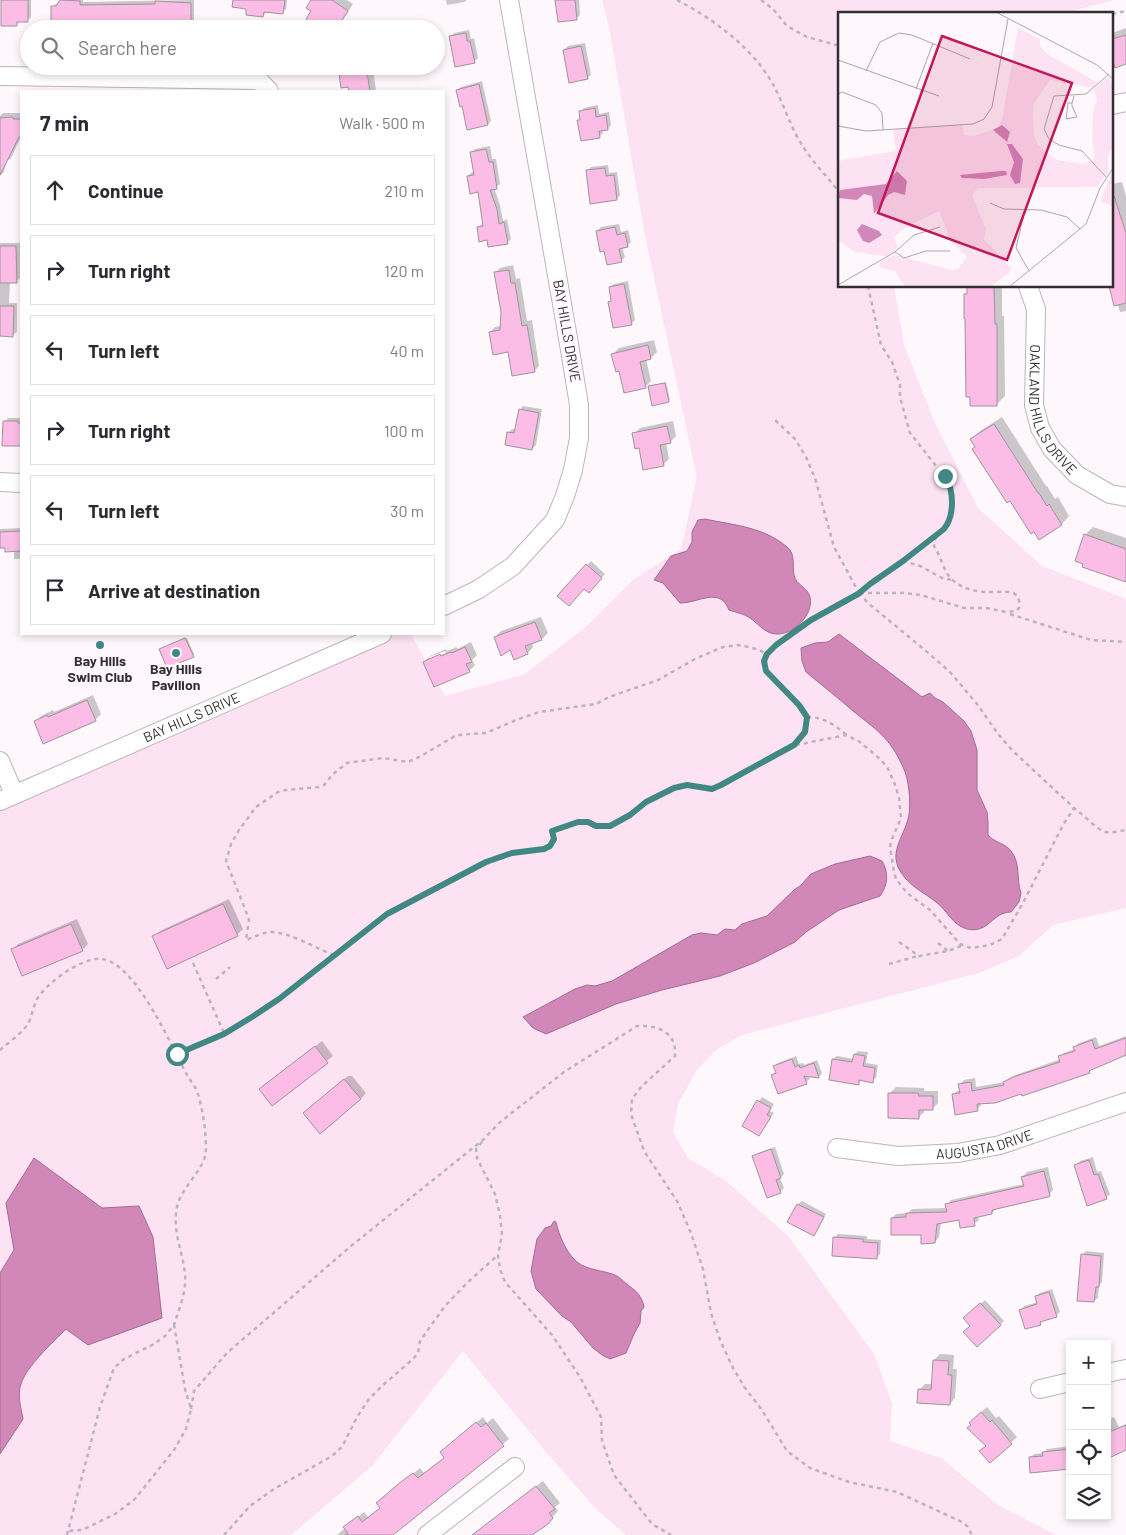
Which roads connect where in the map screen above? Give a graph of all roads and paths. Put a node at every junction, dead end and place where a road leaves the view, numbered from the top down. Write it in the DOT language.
graph roads {
  1 [pos="509,0"];
  2 [pos="677,0"];
  3 [pos="761,0"];
  4 [pos="838,45"];
  5 [pos="0,76"];
  6 [pos="268,90"];
  7 [pos="838,191"];
  8 [pos="868,288"];
  9 [pos="1029,288"];
  10 [pos="774,419"];
  11 [pos="0,482"];
  12 [pos="20,482"];
  13 [pos="1126,497"];
  14 [pos="936,535"];
  15 [pos="903,561"];
  16 [pos="954,580"];
  17 [pos="859,593"];
  18 [pos="445,606"];
  19 [pos="1001,611"];
  20 [pos="380,635"];
  21 [pos="1126,642"];
  22 [pos="767,654"];
  23 [pos="807,717"];
  24 [pos="846,735"];
  25 [pos="794,745"];
  26 [pos="0,761"];
  27 [pos="7,798"];
  28 [pos="1074,808"];
  29 [pos="1126,830"];
  30 [pos="898,942"];
  31 [pos="938,943"];
  32 [pos="962,945"];
  33 [pos="948,951"];
  34 [pos="334,955"];
  35 [pos="919,956"];
  36 [pos="193,963"];
  37 [pos="889,964"];
  38 [pos="230,967"];
  39 [pos="216,979"];
  40 [pos="224,1034"];
  41 [pos="0,1050"];
  42 [pos="177,1054"];
  43 [pos="1124,1108"];
  44 [pos="484,1139"];
  45 [pos="837,1148"];
  46 [pos="498,1255"];
  47 [pos="174,1325"];
  48 [pos="1126,1369"];
  49 [pos="1111,1372"];
  50 [pos="1066,1383"];
  51 [pos="1040,1390"];
  52 [pos="190,1409"];
  53 [pos="515,1467"];
  54 [pos="68,1531"];
  55 [pos="67,1535"];
  56 [pos="224,1535"];
  57 [pos="427,1535"];
  58 [pos="671,1535"];
  59 [pos="972,1535"];
  1 -- 18 [label="street, BAY HILLS DRIVE"];
  2 -- 7 [label="path"];
  3 -- 4 [label="path"];
  5 -- 6 [label="street"];
  8 -- 14 [label="path"];
  9 -- 13 [label="street, OAKLAND HILLS DRIVE"];
  10 -- 17 [label="path"];
  11 -- 12 [label="street"];
  14 -- 15 [label="path"];
  14 -- 16 [label="path"];
  15 -- 16 [label="path"];
  15 -- 17 [label="path"];
  16 -- 19 [label="path"];
  17 -- 19 [label="path"];
  17 -- 22 [label="path"];
  17 -- 28 [label="path"];
  19 -- 21 [label="path"];
  20 -- 27 [label="street, BAY HILLS DRIVE"];
  22 -- 23 [label="path"];
  22 -- 34 [label="path"];
  23 -- 24 [label="path"];
  23 -- 25 [label="path"];
  24 -- 25 [label="path"];
  24 -- 32 [label="path"];
  25 -- 34 [label="path"];
  26 -- 27 [label="street"];
  28 -- 29 [label="path"];
  28 -- 32 [label="path"];
  30 -- 35 [label="path"];
  31 -- 33 [label="path"];
  32 -- 33 [label="path"];
  33 -- 35 [label="path"];
  34 -- 40 [label="path"];
  35 -- 37 [label="path"];
  36 -- 40 [label="path"];
  38 -- 39 [label="path"];
  40 -- 42 [label="path"];
  41 -- 42 [label="path"];
  42 -- 47 [label="path"];
  43 -- 45 [label="street, AUGUSTA DRIVE"];
  44 -- 46 [label="path"];
  44 -- 52 [label="path"];
  44 -- 59 [label="path"];
  46 -- 56 [label="path"];
  46 -- 58 [label="path"];
  47 -- 52 [label="path"];
  47 -- 54 [label="path"];
  48 -- 49 [label="street"];
  50 -- 51 [label="street"];
  52 -- 54 [label="path"];
  53 -- 57 [label="street"];
  54 -- 55 [label="path"];
}
